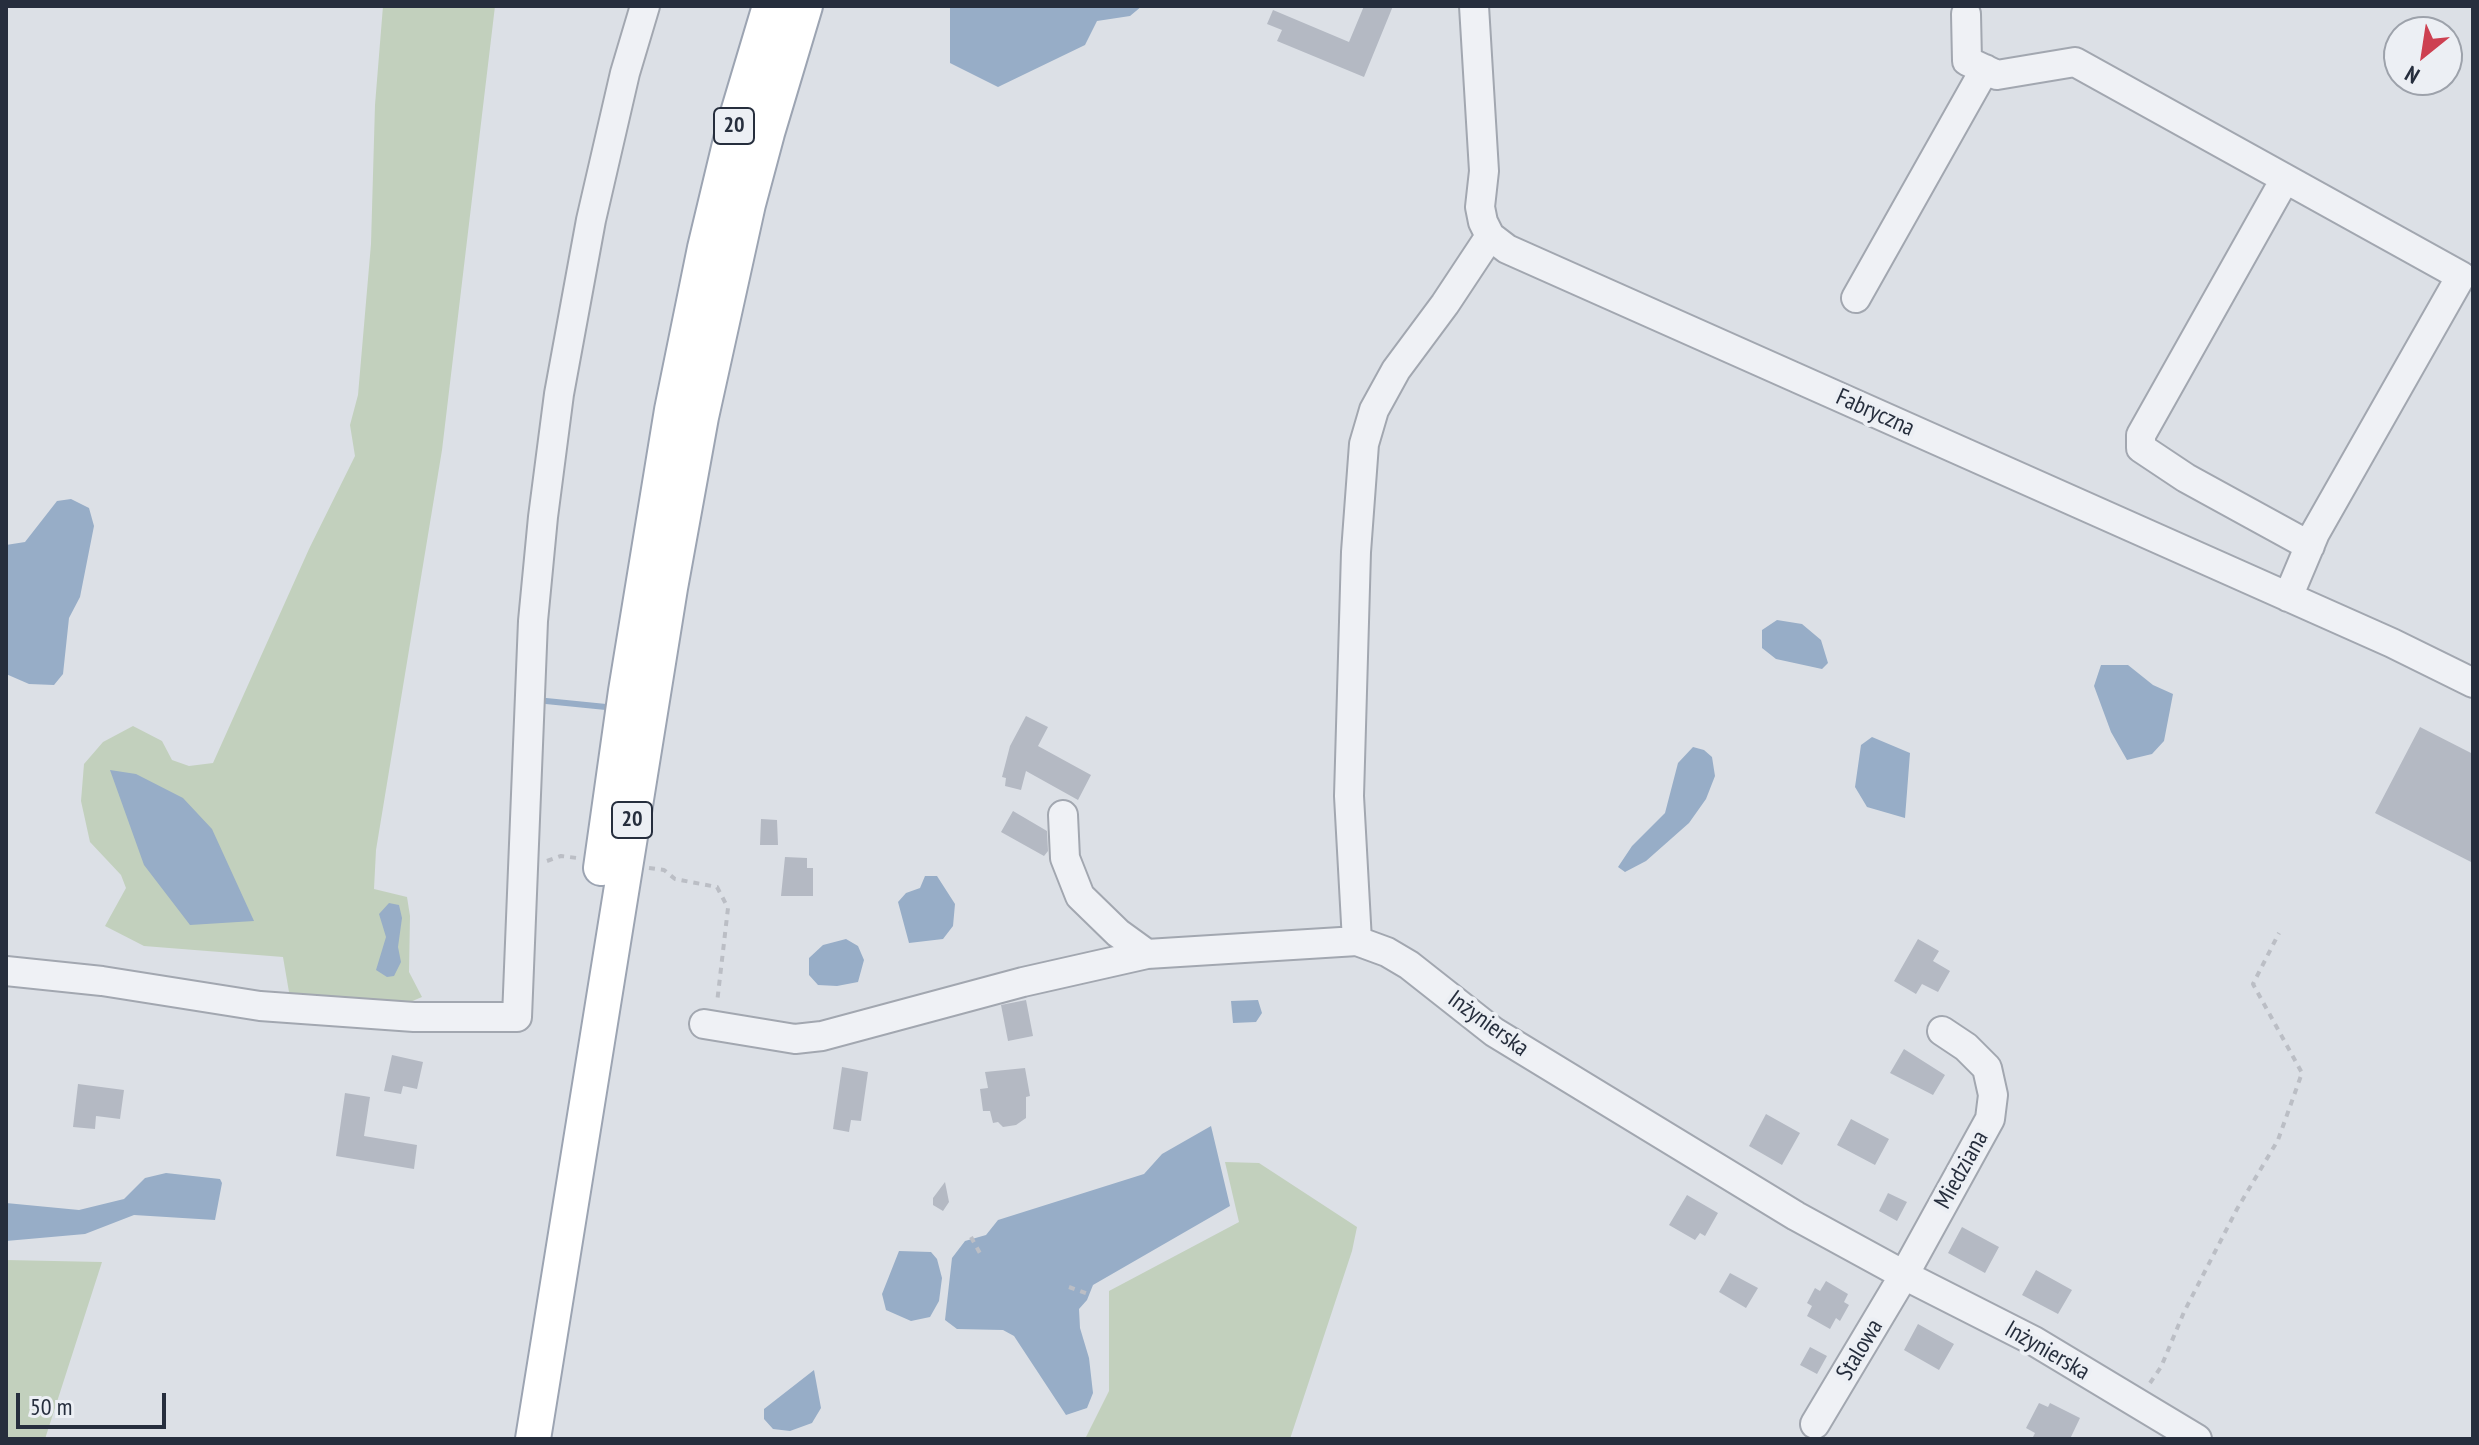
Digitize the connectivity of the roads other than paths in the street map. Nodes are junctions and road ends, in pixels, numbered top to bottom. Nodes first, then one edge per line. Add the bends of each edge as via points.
1 (645, 6) edge
2 (770, 6) edge
3 (805, 6) edge
4 (1474, 6) edge
5 (1966, 14) dead end
6 (1985, 69) junction
7 (2285, 179) junction
8 (1490, 236) junction
9 (1856, 298) dead end
10 (2310, 546) junction
11 (2288, 597) junction
12 (2473, 683) edge
13 (1063, 815) dead end
14 (1357, 941) junction
15 (1147, 954) junction
16 (6, 971) edge
17 (710, 1025) road end
18 (1942, 1031) dead end
19 (1904, 1275) junction
20 (1815, 1424) dead end
21 (513, 1439) edge
22 (533, 1439) edge
23 (2197, 1439) edge

1 - 16 street via 591,220 559,394 533,621 517,1017 414,1017 260,1006
2 - 21 main road, 20 via 711,220 672,410
3 - 22 main road, 20 via 756,176 701,417
4 - 8 street via 1484,171 1480,207
5 - 6 street via 1967,61
6 - 7 street via 1997,75 2075,62
6 - 9 street
7 - 10 street via 2141,435 2141,448
7 - 10 street via 2461,276
8 - 11 street, Fabryczna via 1507,249
8 - 14 street via 1396,370 1374,410 1364,444 1349,796
10 - 11 street
11 - 12 street, Fabryczna
13 - 15 street via 1065,858 1080,896
14 - 15 street, Inżynierska
14 - 19 street, Inżynierska via 1409,965 1530,1055
15 - 17 street, Inżynierska via 822,1036 795,1039
18 - 19 street, Miedziana via 1987,1068 1993,1095 1990,1119
19 - 20 street, Stalowa
19 - 23 street, Inżynierska via 2034,1341

